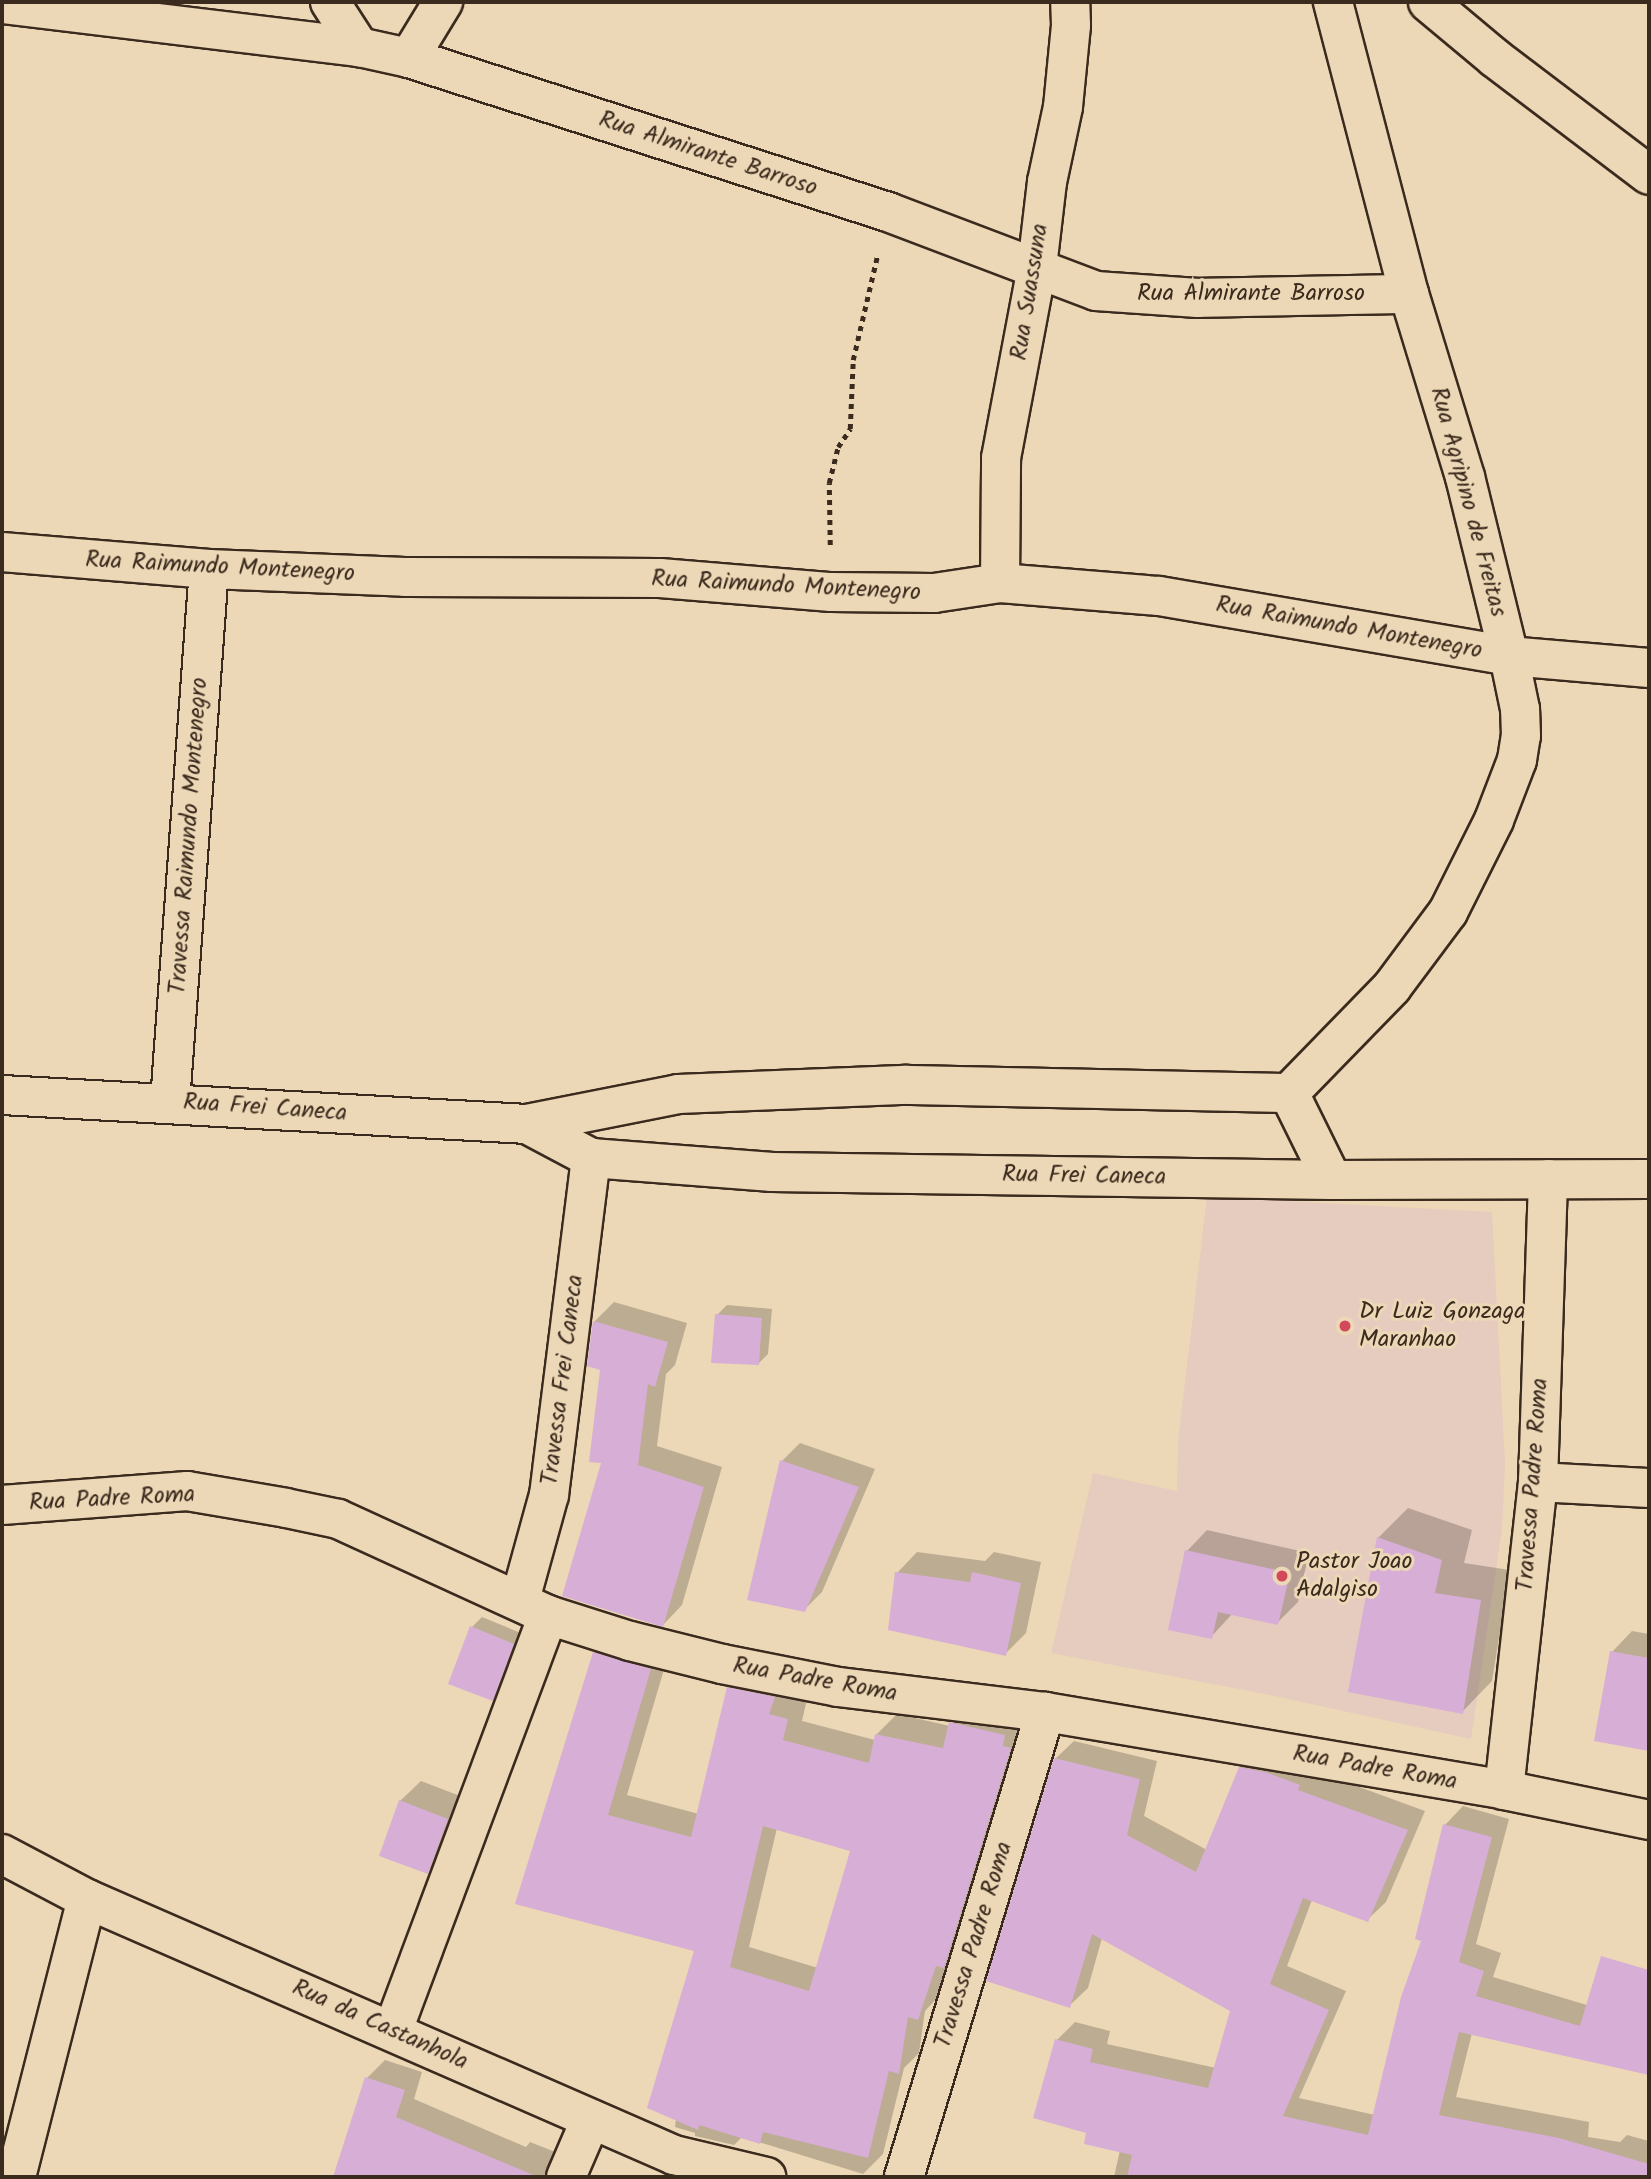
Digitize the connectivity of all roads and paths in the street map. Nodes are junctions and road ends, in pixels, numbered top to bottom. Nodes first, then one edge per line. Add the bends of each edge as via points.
1 (330, 2) edge
2 (443, 2) edge
3 (1070, 2) edge
4 (1333, 2) edge
5 (1428, 2) edge
6 (2, 4) edge
7 (359, 47) junction
8 (409, 58) junction
9 (1649, 175) edge
10 (888, 212) junction
11 (1037, 267) junction
12 (1409, 294) junction
13 (2, 552) edge
14 (209, 569) junction
15 (1000, 583) junction
16 (831, 592) junction
17 (1509, 656) junction
18 (1649, 668) edge
19 (1289, 1093) junction
20 (2, 1095) edge
21 (170, 1102) junction
22 (527, 1124) junction
23 (591, 1158) junction
24 (1548, 1179) junction
25 (1649, 1179) edge
26 (1332, 1180) junction
27 (1538, 1482) junction
28 (1649, 1489) edge
29 (2, 1505) edge
30 (534, 1607) junction
31 (1045, 1713) junction
32 (1504, 1790) junction
33 (1649, 1820) edge
34 (2, 1854) edge
35 (88, 1899) junction
36 (393, 2030) junction
37 (591, 2119) junction
38 (16, 2177) edge
39 (566, 2177) edge
40 (766, 2177) edge
41 (904, 2177) edge

1 - 7 street
2 - 8 street
3 - 11 street, Rua Suassuna via 1063,107 1047,182
4 - 12 street, Rua Agripino de Freitas
5 - 9 street
6 - 7 street, Rua Almirante Barroso
7 - 8 street, Rua Almirante Barroso
8 - 10 street, Rua Almirante Barroso
10 - 11 street, Rua Almirante Barroso
10 - 16 path via 853,360 850,429 838,447 829,483
11 - 12 street, Rua Almirante Barroso via 1096,291 1122,293 1198,298
11 - 15 street, Rua Suassuna via 1001,458
12 - 17 street, Rua Agripino de Freitas via 1465,477
13 - 14 street, Rua Raimundo Montenegro
14 - 16 street, Rua Raimundo Montenegro via 405,577 660,578
14 - 21 street, Travessa Raimundo Montenegro
15 - 16 street, Rua Raimundo Montenegro via 934,593
15 - 17 street, Rua Raimundo Montenegro via 1159,596
17 - 18 street, Rua Raimundo Montenegro
17 - 19 street, Rua Agripino de Freitas via 1520,709 1517,760 1494,820 1448,912 1392,987
19 - 22 street, Rua Frei Caneca via 907,1085 678,1094
19 - 26 street
20 - 21 street, Rua Frei Caneca
21 - 22 street, Rua Frei Caneca
22 - 23 street, Rua Frei Caneca
23 - 26 street, Rua Frei Caneca via 772,1171
23 - 30 street, Travessa Frei Caneca
24 - 25 street, Rua Frei Caneca
24 - 26 street, Rua Frei Caneca
24 - 27 street, Travessa Padre Roma
27 - 28 street
27 - 32 street, Travessa Padre Roma
29 - 30 street, Rua Padre Roma via 187,1491 286,1508 338,1519
30 - 31 street, Rua Padre Roma via 630,1642 722,1664 838,1687
30 - 36 street, Travessa Frei Caneca
31 - 32 street, Rua Padre Roma
31 - 41 street, Travessa Padre Roma
32 - 33 street, Rua Padre Roma
34 - 35 street, Rua da Castanhola
35 - 36 street, Rua da Castanhola
35 - 38 street
36 - 37 street, Rua da Castanhola
37 - 39 street
37 - 40 street, Rua da Castanhola via 674,2155

